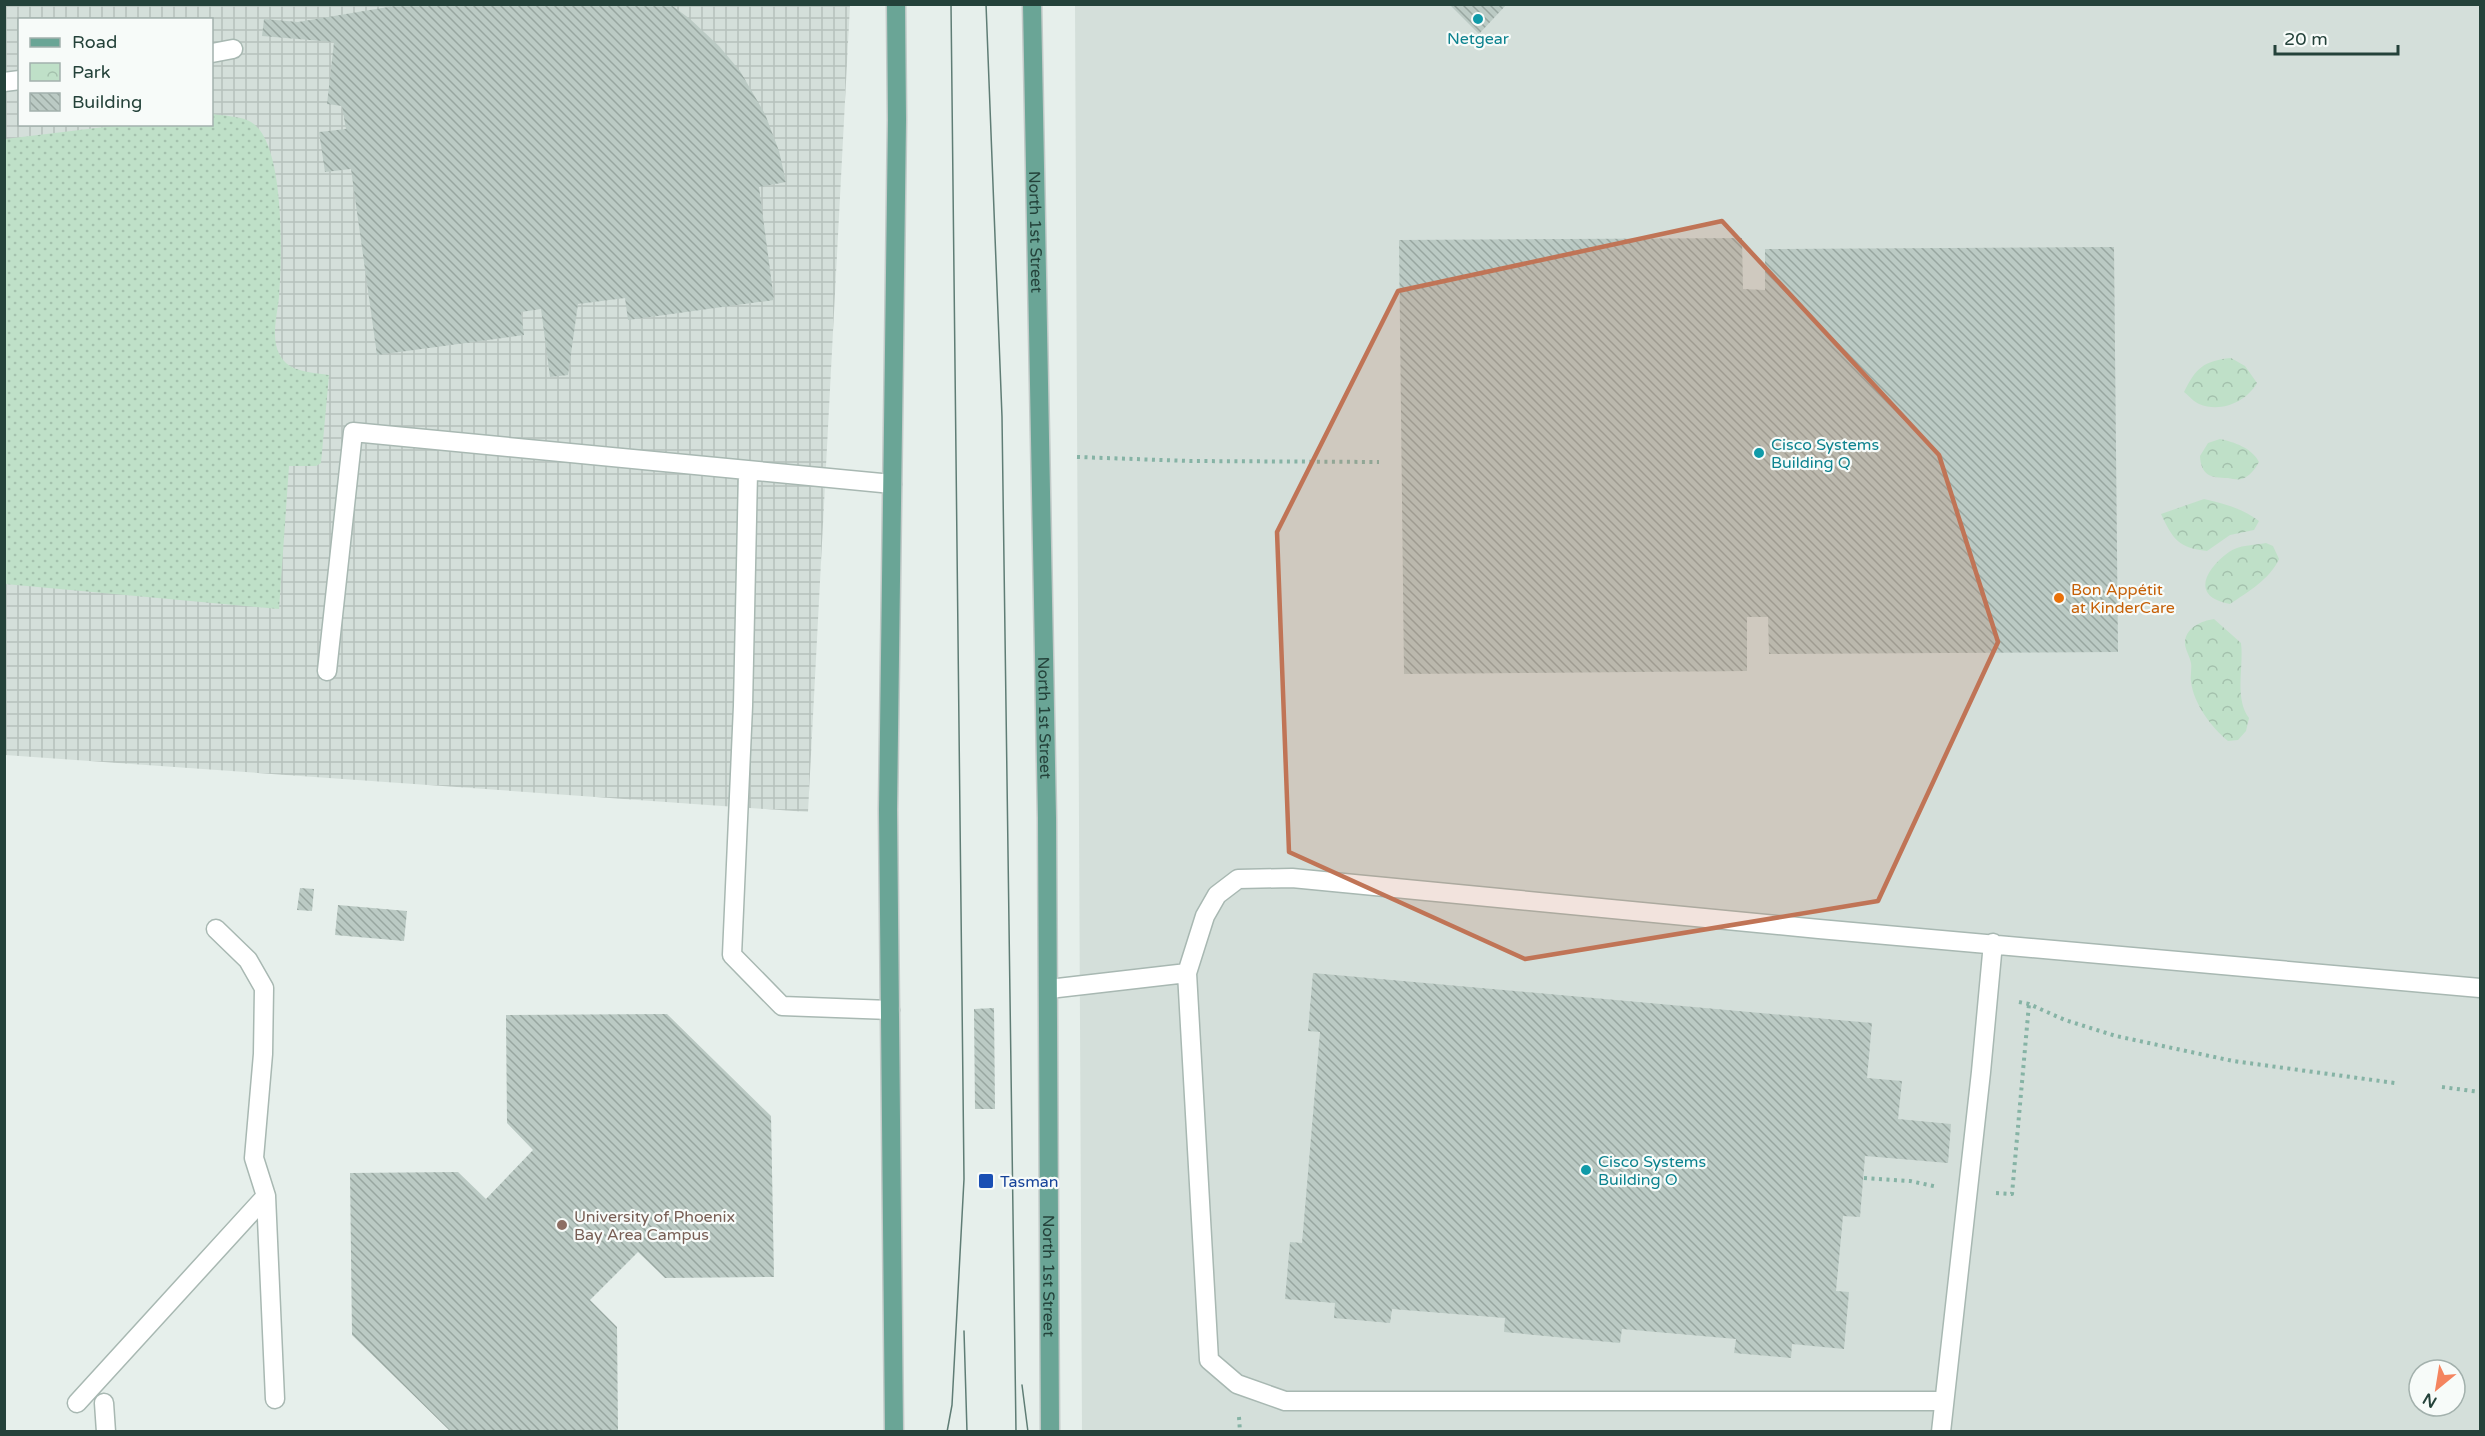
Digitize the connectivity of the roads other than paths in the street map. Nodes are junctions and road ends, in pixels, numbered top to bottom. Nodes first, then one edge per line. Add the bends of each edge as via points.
1 (896, 4) edge
2 (1032, 4) edge
3 (233, 50) dead end
4 (213, 52) edge
5 (748, 472) junction
6 (892, 484) junction
7 (327, 670) dead end
8 (216, 929) dead end
9 (1993, 943) junction
10 (1186, 973) junction
11 (2481, 988) edge
12 (1049, 989) junction
13 (890, 1010) junction
14 (266, 1196) junction
15 (275, 1399) dead end
16 (1944, 1401) junction
17 (104, 1402) dead end
18 (77, 1403) dead end
19 (106, 1431) edge
20 (894, 1431) edge
21 (1050, 1431) edge
22 (1941, 1431) edge

1 - 6 main road
2 - 12 main road, North 1st Street
3 - 4 lane
5 - 6 lane
5 - 7 lane via 353,432
5 - 13 lane via 732,955 782,1006
6 - 13 main road
8 - 14 lane via 248,960 264,988 254,1158
9 - 10 lane via 1292,878 1238,879 1217,895 1204,916
9 - 11 lane
9 - 16 lane
10 - 12 lane
10 - 16 lane via 1209,1360 1237,1384 1285,1401
12 - 21 main road, North 1st Street
13 - 20 main road
14 - 15 lane
14 - 18 lane
16 - 22 lane
17 - 19 lane

